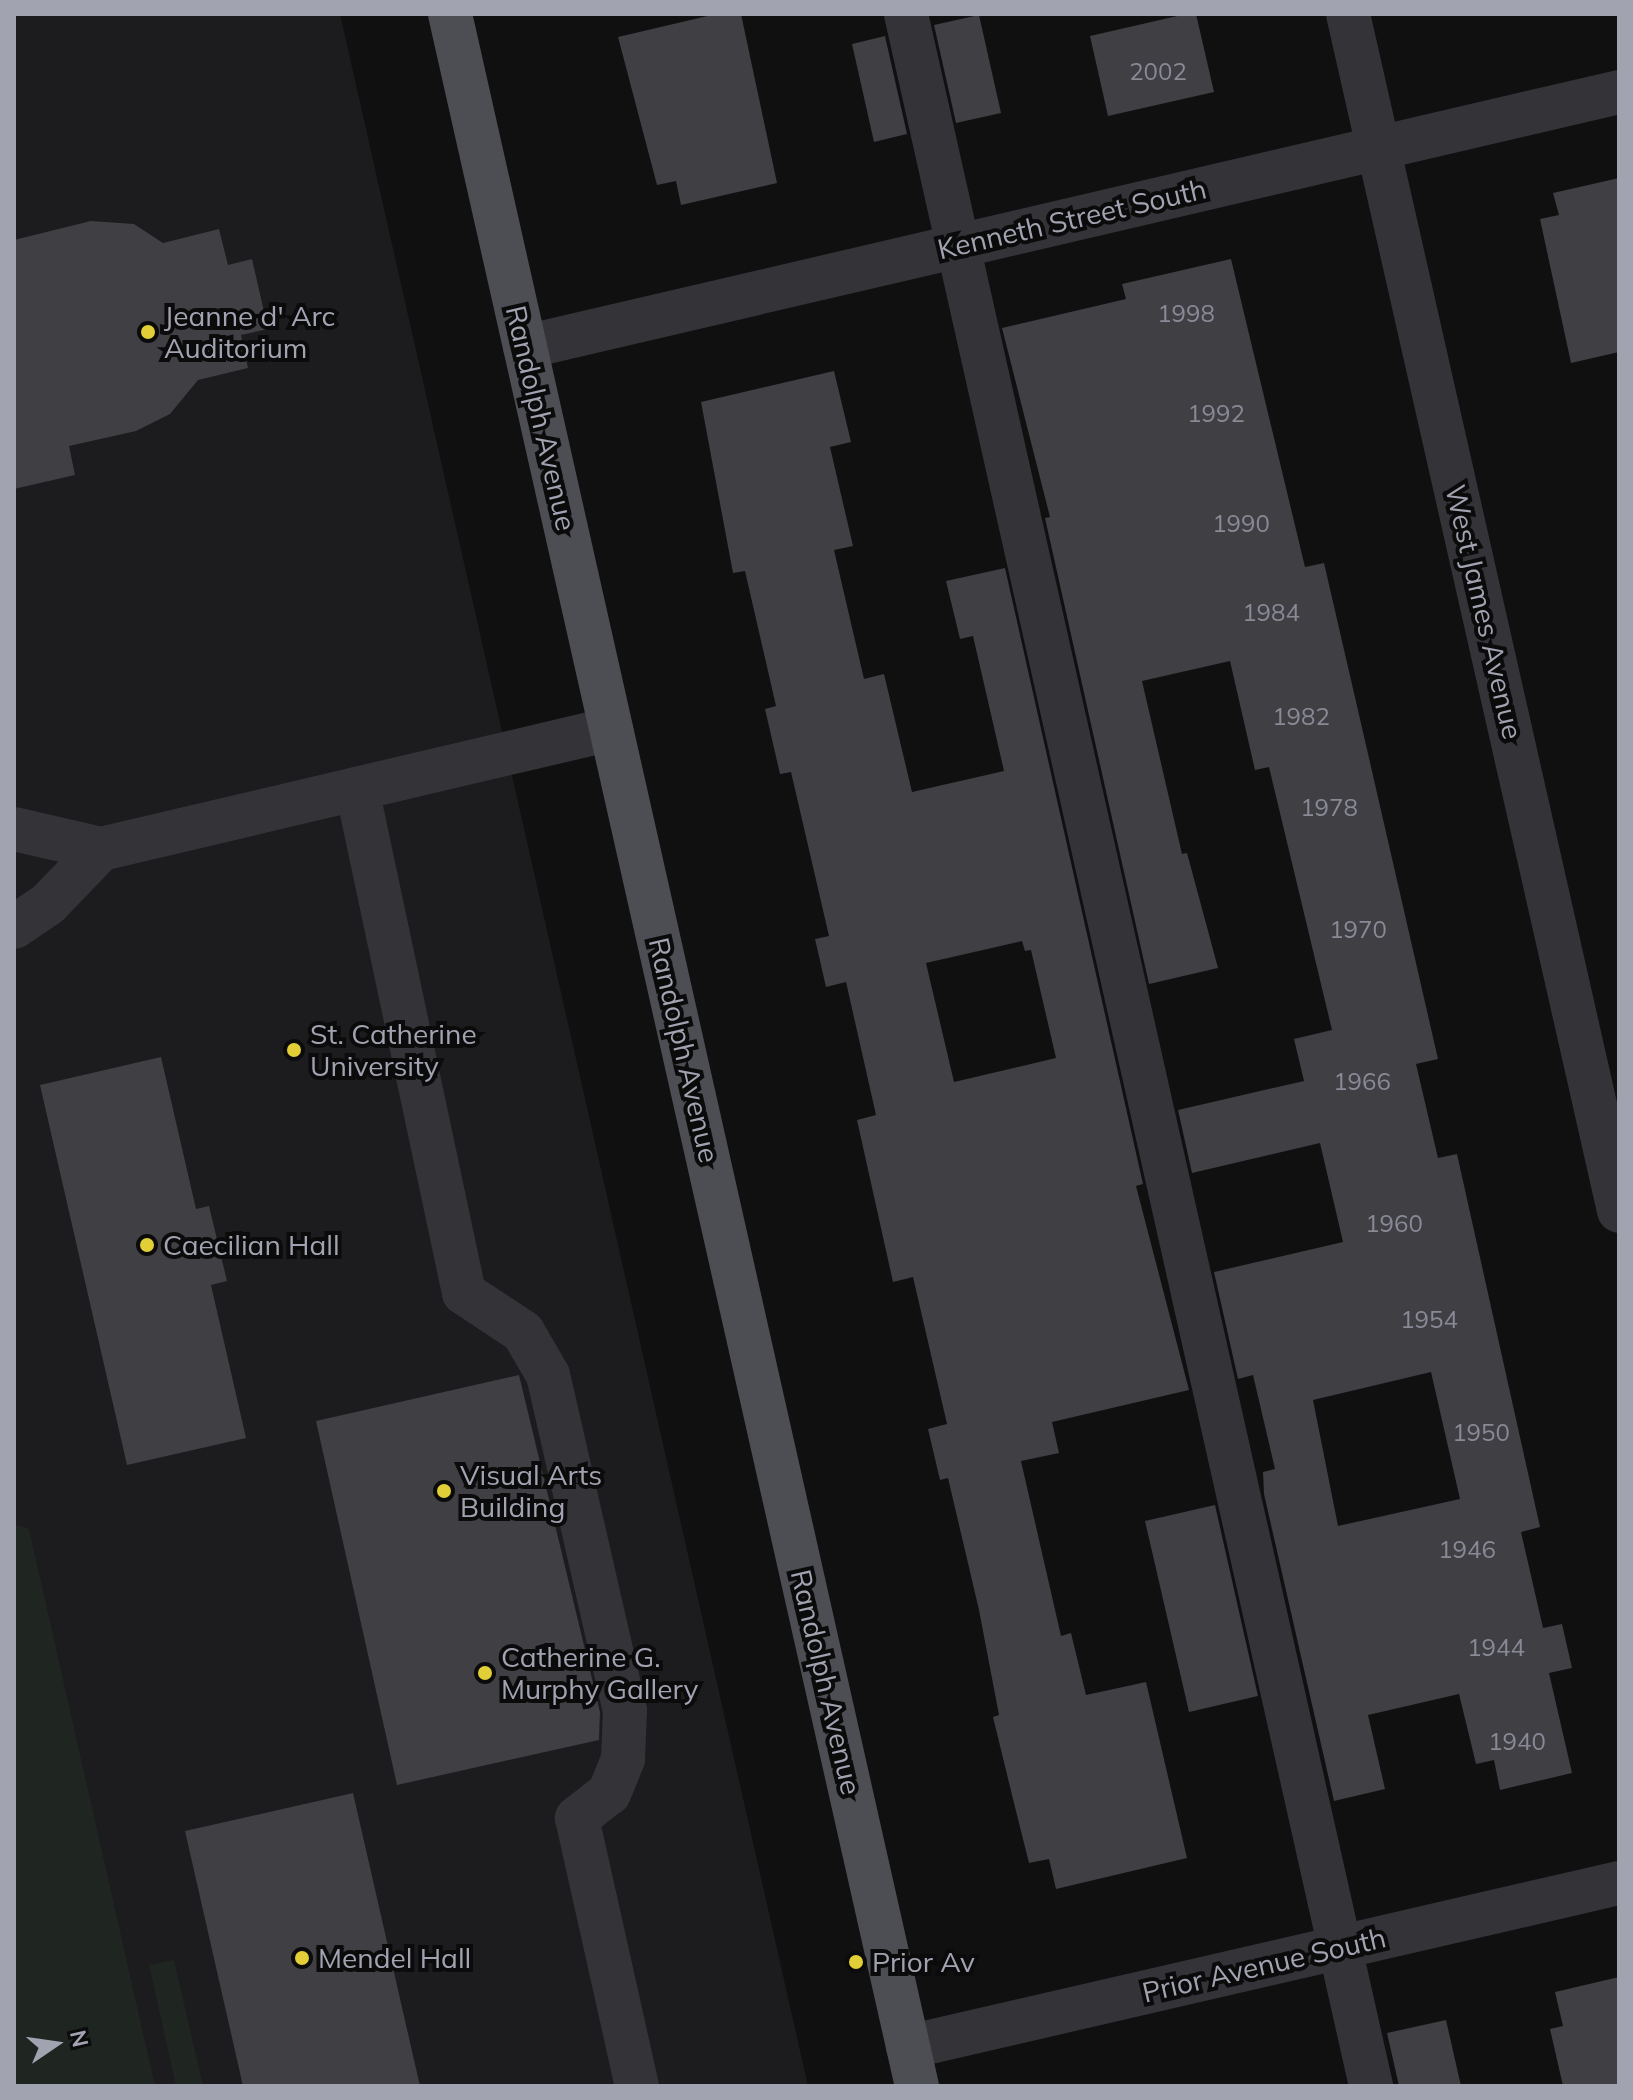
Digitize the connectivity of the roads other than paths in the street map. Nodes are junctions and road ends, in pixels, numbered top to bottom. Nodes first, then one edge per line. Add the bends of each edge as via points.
1 (450, 14) edge
2 (906, 14) edge
3 (1348, 14) edge
4 (1619, 92) edge
5 (1379, 147) junction
6 (959, 246) junction
7 (525, 347) junction
8 (611, 729) junction
9 (357, 789) junction
10 (14, 829) edge
11 (101, 849) junction
12 (14, 927) edge
13 (1619, 1211) edge
14 (1619, 1883) edge
15 (1340, 1948) junction
16 (913, 2067) edge
17 (637, 2086) edge
18 (1371, 2086) edge

1 - 7 main road, Randolph Avenue
2 - 6 street
3 - 5 street, West James Avenue
4 - 5 street, Kenneth Street South
5 - 6 street, Kenneth Street South
5 - 13 street, West James Avenue
6 - 7 street, Kenneth Street South
6 - 15 street
7 - 8 main road, Randolph Avenue
8 - 9 street
8 - 16 main road, Randolph Avenue
9 - 11 street
9 - 17 street via 464,1293 523,1332 548,1375 625,1710 623,1759 609,1793 577,1818
10 - 11 street
11 - 12 street via 48,904
14 - 15 street, Prior Avenue South
15 - 16 street, Prior Avenue South
15 - 18 street

